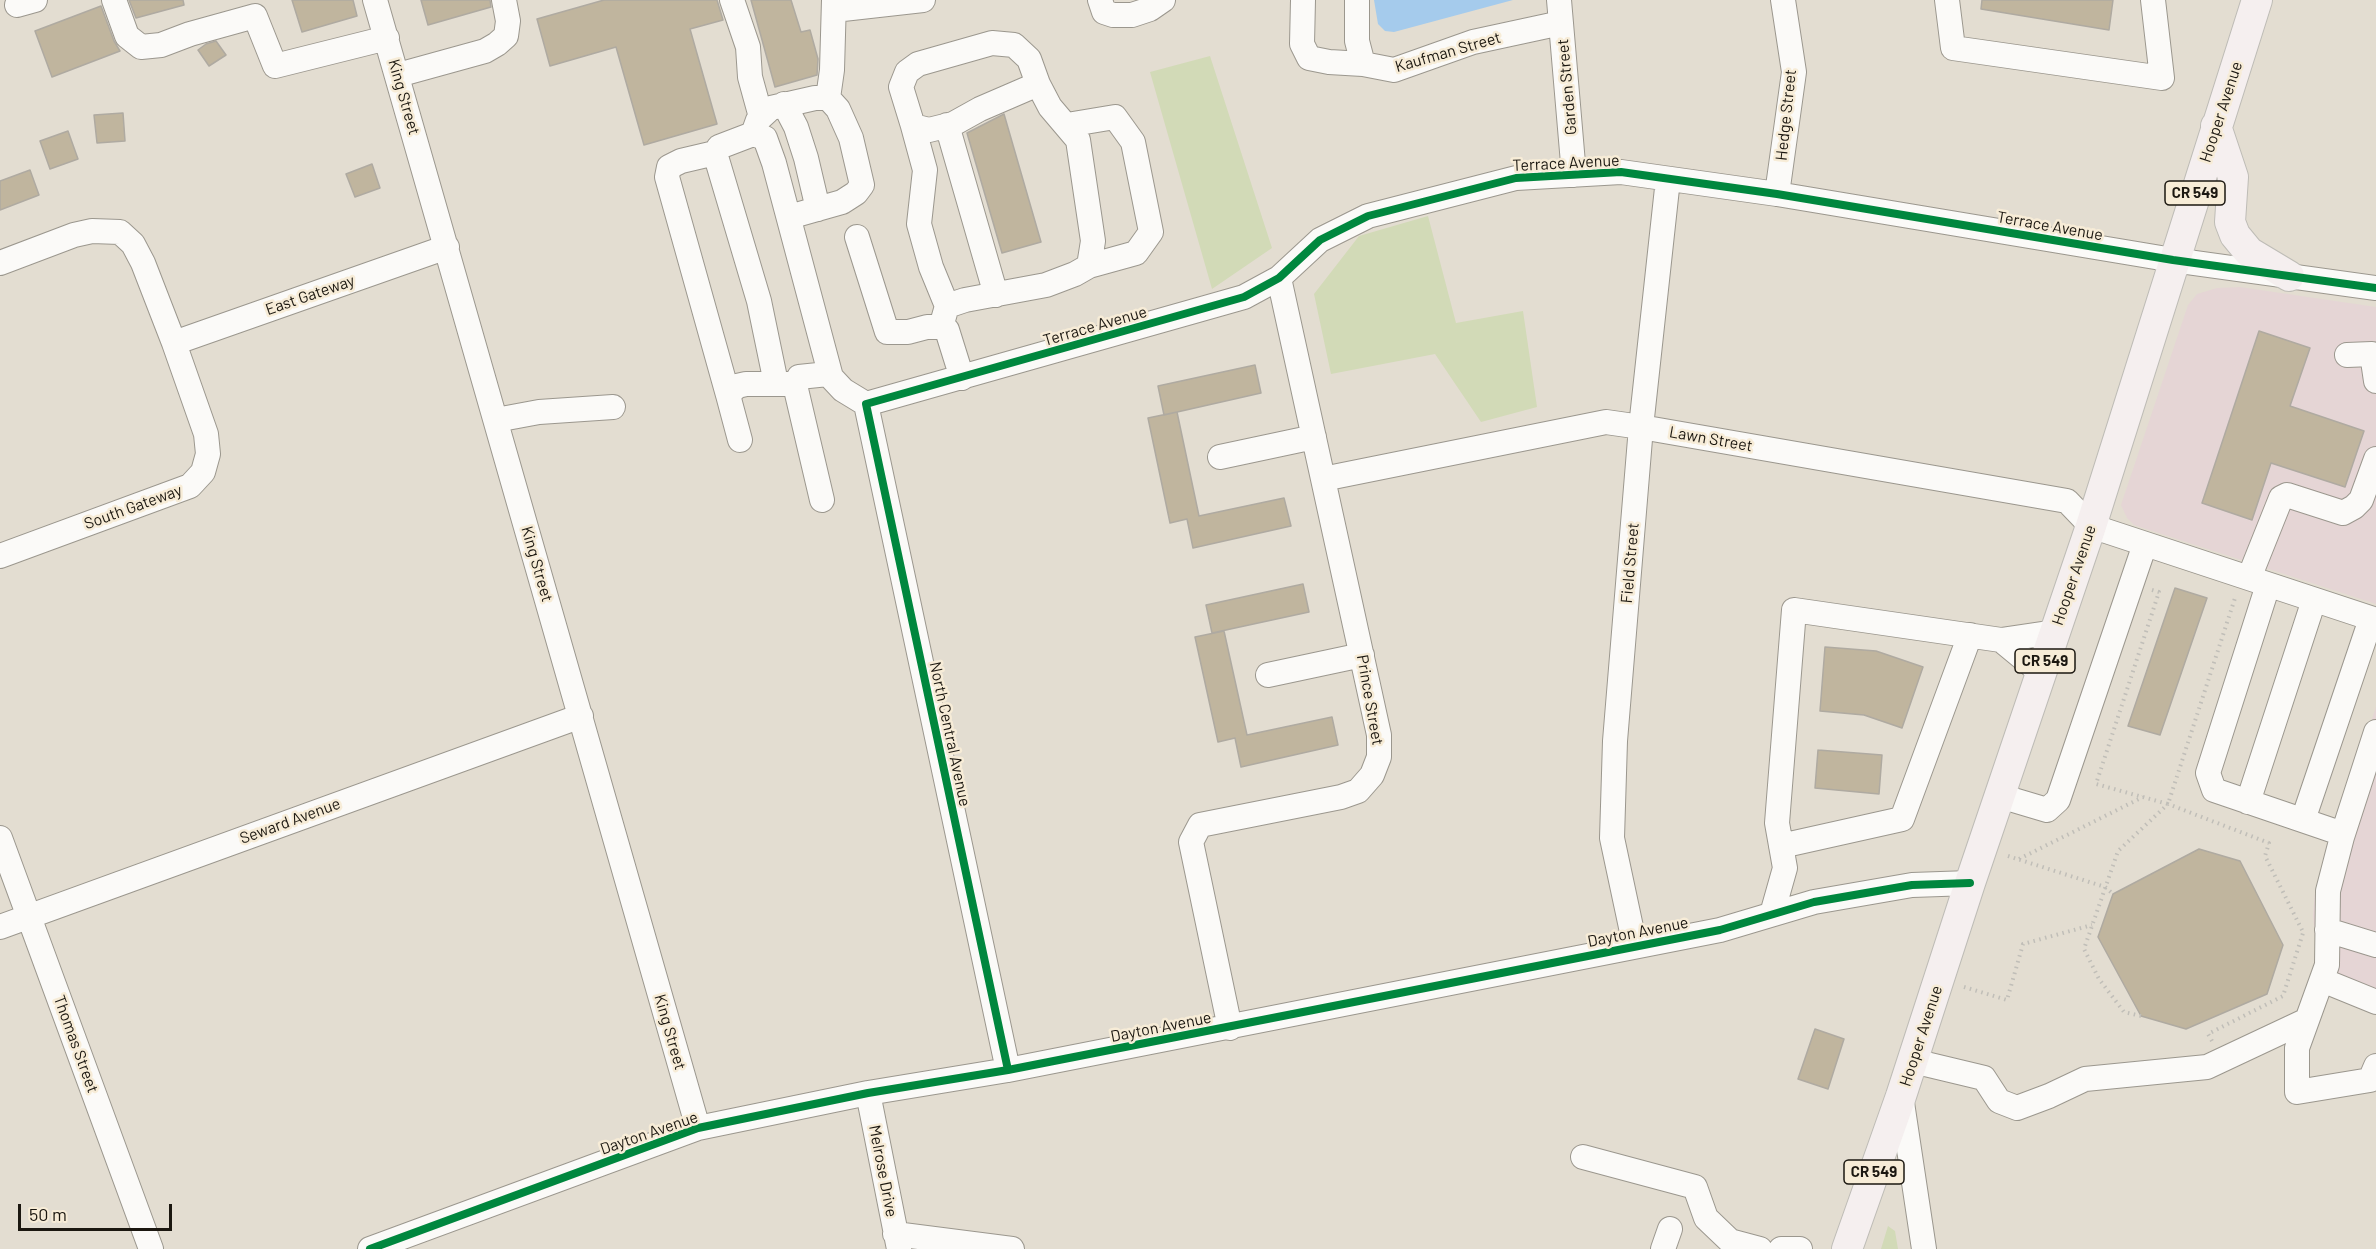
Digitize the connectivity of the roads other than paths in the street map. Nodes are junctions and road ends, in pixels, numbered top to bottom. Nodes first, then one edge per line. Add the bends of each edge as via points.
1 (114, 0) edge
2 (375, 0) edge
3 (504, 0) edge
4 (732, 0) edge
5 (923, 0) edge
6 (1100, 0) edge
7 (1163, 0) edge
8 (1303, 0) edge
9 (1357, 0) edge
10 (1783, 0) edge
11 (1947, 0) edge
12 (2153, 0) edge
13 (885, 2) edge
14 (834, 5) edge
15 (2249, 5) edge
16 (253, 8) edge
17 (1560, 11) edge
18 (387, 38) junction
19 (1363, 64) junction
20 (398, 75) junction
21 (1038, 84) junction
22 (828, 98) junction
23 (784, 104) junction
24 (947, 125) junction
25 (1067, 125) junction
26 (757, 126) junction
27 (913, 126) junction
28 (2216, 126) junction
29 (715, 153) junction
30 (1574, 175) junction
31 (1668, 179) junction
32 (1777, 194) junction
33 (818, 209) junction
34 (789, 217) junction
35 (857, 237) dead end
36 (447, 247) junction
37 (2173, 260) junction
38 (0, 263) edge
39 (1089, 266) junction
40 (2289, 276) junction
41 (1278, 278) junction
42 (2376, 288) edge
43 (996, 295) junction
44 (944, 316) junction
45 (174, 343) junction
46 (2374, 354) edge
47 (2347, 355) dead end
48 (831, 377) junction
49 (962, 378) junction
50 (2376, 381) edge
51 (786, 384) junction
52 (728, 395) junction
53 (866, 404) junction
54 (613, 407) dead end
55 (496, 420) junction
56 (1641, 427) junction
57 (1314, 437) junction
58 (740, 440) dead end
59 (1220, 458) dead end
60 (2376, 459) edge
61 (1323, 479) junction
62 (822, 500) dead end
63 (2369, 503) edge
64 (2091, 526) junction
65 (2145, 544) junction
66 (0, 556) edge
67 (2251, 585) junction
68 (2314, 600) junction
69 (2374, 620) edge
70 (2055, 632) junction
71 (1970, 636) junction
72 (2001, 640) junction
73 (1362, 655) junction
74 (2041, 673) junction
75 (1268, 675) dead end
76 (581, 716) junction
77 (2376, 732) edge
78 (2000, 796) junction
79 (2248, 802) junction
80 (2303, 820) junction
81 (2343, 834) junction
82 (0, 838) edge
83 (1783, 857) junction
84 (1970, 883) junction
85 (1814, 902) junction
86 (1772, 914) junction
87 (29, 916) junction
88 (0, 927) edge
89 (2317, 935) junction
90 (2376, 945) edge
91 (1635, 946) junction
92 (2322, 980) junction
93 (2376, 1002) edge
94 (2307, 1020) junction
95 (1230, 1028) junction
96 (1913, 1061) junction
97 (2376, 1066) edge
98 (1008, 1070) junction
99 (868, 1093) junction
100 (1901, 1096) junction
101 (698, 1128) junction
102 (1583, 1157) dead end
103 (897, 1242) edge
104 (151, 1249) edge
105 (370, 1249) edge
106 (1012, 1249) edge
107 (1760, 1249) edge
108 (1781, 1249) edge
109 (1800, 1249) edge
110 (1847, 1249) edge
111 (1924, 1249) edge

1 - 16 street via 127,36 141,46 161,45
2 - 18 street, King Street
3 - 20 street via 506,36 497,44 485,51
4 - 26 street via 748,46
5 - 13 street
6 - 7 street via 1104,12 1113,15 1132,15
8 - 19 street, Kaufman Street via 1302,45 1309,58
9 - 19 street via 1357,41
10 - 32 street, Hedge Street via 1794,72
11 - 12 street via 1953,48 2162,78
13 - 14 street
14 - 22 street
15 - 28 main road, Hooper Avenue / CR 549
16 - 18 street via 275,66
17 - 19 street, Kaufman Street via 1394,70
17 - 30 street, Garden Street
18 - 20 street, King Street
20 - 36 street, King Street
21 - 24 street
21 - 25 street via 1050,107
21 - 27 street via 1029,59 1014,45 992,43 918,64 907,72 901,87
22 - 23 street
22 - 33 street via 851,138 862,185 842,202
23 - 26 street via 771,108
23 - 33 street via 799,138
24 - 27 street via 928,130
24 - 43 street
25 - 39 street via 1078,140 1094,241
25 - 39 street via 1114,117 1133,142 1151,232 1136,253
26 - 29 street
26 - 34 street via 774,163
27 - 44 street via 925,170 919,224
28 - 37 main road, Hooper Avenue / CR 549
28 - 40 main road via 2233,177 2230,222 2235,235 2249,252
29 - 51 street
29 - 52 street via 681,161 669,167 666,177
30 - 31 street, Terrace Avenue via 1621,172
30 - 41 street, Terrace Avenue via 1516,178 1368,216 1320,240
31 - 32 street, Terrace Avenue
31 - 56 street, Field Street
32 - 37 street, Terrace Avenue
33 - 34 street
34 - 48 street
35 - 44 street via 886,332
36 - 45 street, East Gateway
36 - 55 street, King Street
37 - 40 street, Terrace Avenue
37 - 64 main road, Hooper Avenue / CR 549
38 - 45 street, South Gateway via 74,235 120,232 133,244 143,263
39 - 43 street via 1046,285
40 - 42 street, Terrace Avenue
41 - 49 street, Terrace Avenue via 1244,297
41 - 57 street, Prince Street
43 - 44 street
44 - 49 street
45 - 66 street, South Gateway via 206,434 208,454 203,472 190,486
46 - 47 street
46 - 50 street
48 - 51 street via 799,377
48 - 53 street
49 - 53 street, Terrace Avenue
51 - 52 street via 737,386
51 - 62 street
52 - 58 street
53 - 98 street, North Central Avenue
54 - 55 street via 539,412
55 - 76 street, King Street
56 - 61 street, Lawn Street via 1606,422
56 - 64 street, Lawn Street via 2067,501
56 - 91 street, Field Street via 1615,741 1612,838
57 - 59 street
57 - 61 street, Prince Street
60 - 63 street
61 - 73 street, Prince Street
63 - 67 street via 2343,513 2287,495 2281,498
64 - 65 street
64 - 70 main road, Hooper Avenue / CR 549
65 - 67 street
65 - 78 street via 2058,800 2047,810
67 - 68 street
67 - 79 street via 2208,773 2214,790
68 - 69 street
68 - 79 street
69 - 80 street
70 - 72 street
70 - 74 main road, Hooper Avenue / CR 549
71 - 72 street
71 - 83 street via 1902,819
71 - 83 street via 1794,609 1777,822
72 - 74 street
73 - 75 street
73 - 95 street, Prince Street via 1379,735 1379,757 1372,775 1358,791 1200,825 1191,842
74 - 78 main road, Hooper Avenue / CR 549
76 - 87 street, Seward Avenue
76 - 101 street, King Street
77 - 81 street
78 - 84 main road, Hooper Avenue / CR 549
79 - 80 street
80 - 81 street
81 - 89 street
82 - 87 street, Thomas Street
83 - 85 street
83 - 86 street
84 - 85 street, Dayton Avenue via 1912,885
84 - 96 main road, Hooper Avenue / CR 549
85 - 86 street, Dayton Avenue
86 - 91 street, Dayton Avenue via 1720,930
87 - 88 street, Seward Avenue
87 - 104 street, Thomas Street
89 - 90 street
89 - 92 street via 2327,964
91 - 95 street, Dayton Avenue
92 - 93 street
92 - 94 street
94 - 96 street via 2207,1067 2085,1079 2017,1108 1999,1101 1984,1078
94 - 97 street via 2297,1048 2297,1092 2370,1080
95 - 98 street, Dayton Avenue
96 - 100 main road, Hooper Avenue / CR 549
98 - 99 street, Dayton Avenue
99 - 101 street, Dayton Avenue
99 - 103 street, Melrose Drive
100 - 110 main road, Hooper Avenue / CR 549
100 - 111 street
101 - 105 street, Dayton Avenue
102 - 107 street via 1695,1187 1706,1218 1714,1226 1730,1241
103 - 106 street
108 - 109 street

